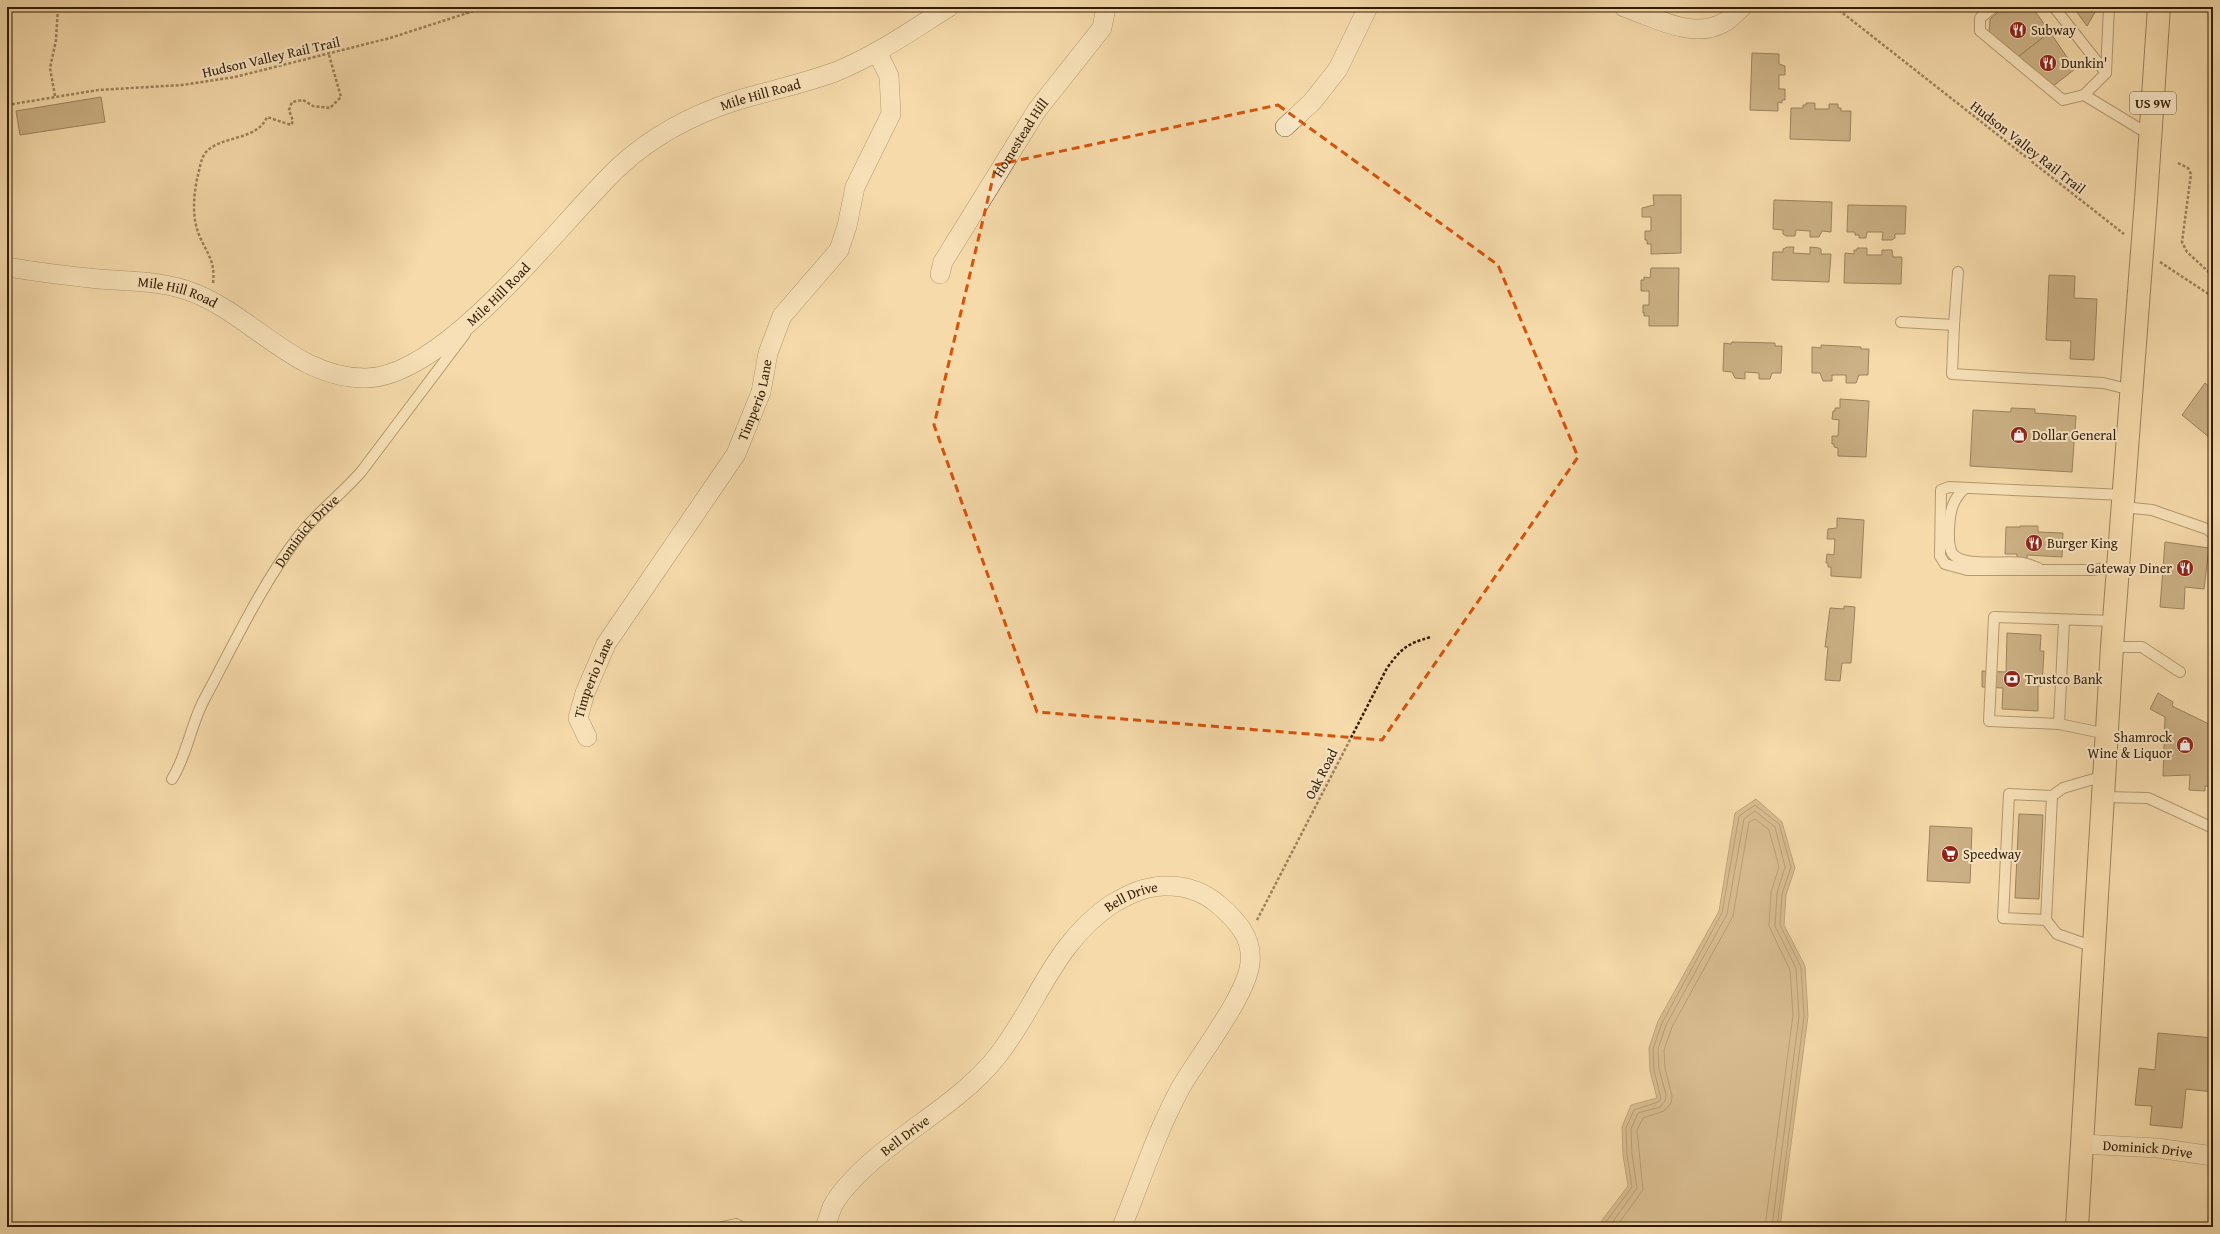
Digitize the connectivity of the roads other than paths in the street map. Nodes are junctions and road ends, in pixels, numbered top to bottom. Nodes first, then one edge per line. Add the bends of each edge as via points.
1 (949, 7) edge
2 (1106, 7) edge
3 (1368, 7) edge
4 (1624, 7) edge
5 (1742, 7) edge
6 (1994, 7) edge
7 (2054, 7) edge
8 (2109, 7) edge
9 (2159, 7) edge
10 (877, 52) junction
11 (2106, 73) junction
12 (2084, 95) junction
13 (1285, 126) dead end
14 (2150, 135) junction
15 (7, 266) edge
16 (1958, 272) dead end
17 (940, 274) dead end
18 (484, 308) junction
19 (1901, 322) dead end
20 (1954, 325) junction
21 (2132, 390) junction
22 (1965, 488) junction
23 (2123, 501) junction
24 (2210, 531) edge
25 (2118, 567) junction
26 (2043, 570) junction
27 (2064, 621) junction
28 (2114, 621) junction
29 (2112, 647) junction
30 (2180, 672) dead end
31 (2059, 724) junction
32 (2107, 734) junction
33 (587, 737) dead end
34 (172, 779) dead end
35 (2103, 787) junction
36 (2052, 796) junction
37 (2213, 828) edge
38 (2046, 920) junction
39 (2094, 947) junction
40 (2082, 1144) junction
41 (2213, 1156) edge
42 (722, 1227) edge
43 (742, 1227) edge
44 (825, 1227) edge
45 (1122, 1227) edge
46 (2077, 1227) edge

1 - 10 street, Mile Hill Road
2 - 17 street, Homestead Hill via 1102,28 1037,110 943,262
3 - 13 street via 1338,69 1312,102
4 - 5 street via 1698,30 1723,23
6 - 12 lane via 1980,18 1980,32 2063,100
7 - 11 lane
8 - 11 lane
9 - 14 highway, US 9W
10 - 18 street, Mile Hill Road via 836,72 713,109 677,125 653,140 604,181
10 - 33 street, Timperio Lane via 889,76 891,114 855,187 848,226 839,250 782,316 768,353 761,392 736,454 606,644 585,693 578,718
11 - 12 lane
12 - 14 lane
14 - 21 highway, US 9W, bridge
15 - 18 street, Mile Hill Road via 74,276 148,281 184,289 208,299 277,346 313,366 340,376 368,378 394,373 421,359
16 - 20 lane
18 - 34 lane, Dominick Drive via 361,472 347,489 309,523 287,552 247,619 199,709
19 - 20 lane
20 - 21 lane via 1952,374 2103,383
21 - 23 highway, US 9W
22 - 23 lane
22 - 26 lane via 1955,497 1951,510 1949,542 1952,553 1969,561 2024,563
22 - 26 lane via 1949,487 1942,490 1940,556 1945,564 1967,570
23 - 24 lane
23 - 25 highway, US 9W
25 - 26 lane
25 - 28 highway, US 9W
27 - 28 lane
27 - 31 lane
27 - 31 lane via 1994,617 1989,721
28 - 29 highway, US 9W
29 - 30 lane via 2142,647
29 - 32 highway, US 9W
31 - 32 lane
32 - 35 highway, US 9W
35 - 36 lane via 2063,788
35 - 37 lane via 2148,798
35 - 39 highway, US 9W
36 - 38 lane
36 - 38 lane via 2009,794 2008,809 2003,918
38 - 39 lane via 2057,934
39 - 40 highway, US 9W
40 - 41 street, Dominick Drive via 2157,1148
40 - 46 highway, US 9W
42 - 43 lane via 736,1224
44 - 45 street, Bell Drive via 833,1206 849,1184 899,1139 978,1078 1000,1053 1072,940 1100,912 1128,894 1152,886 1179,886 1213,900 1236,920 1247,938 1250,962 1242,988 1165,1120

